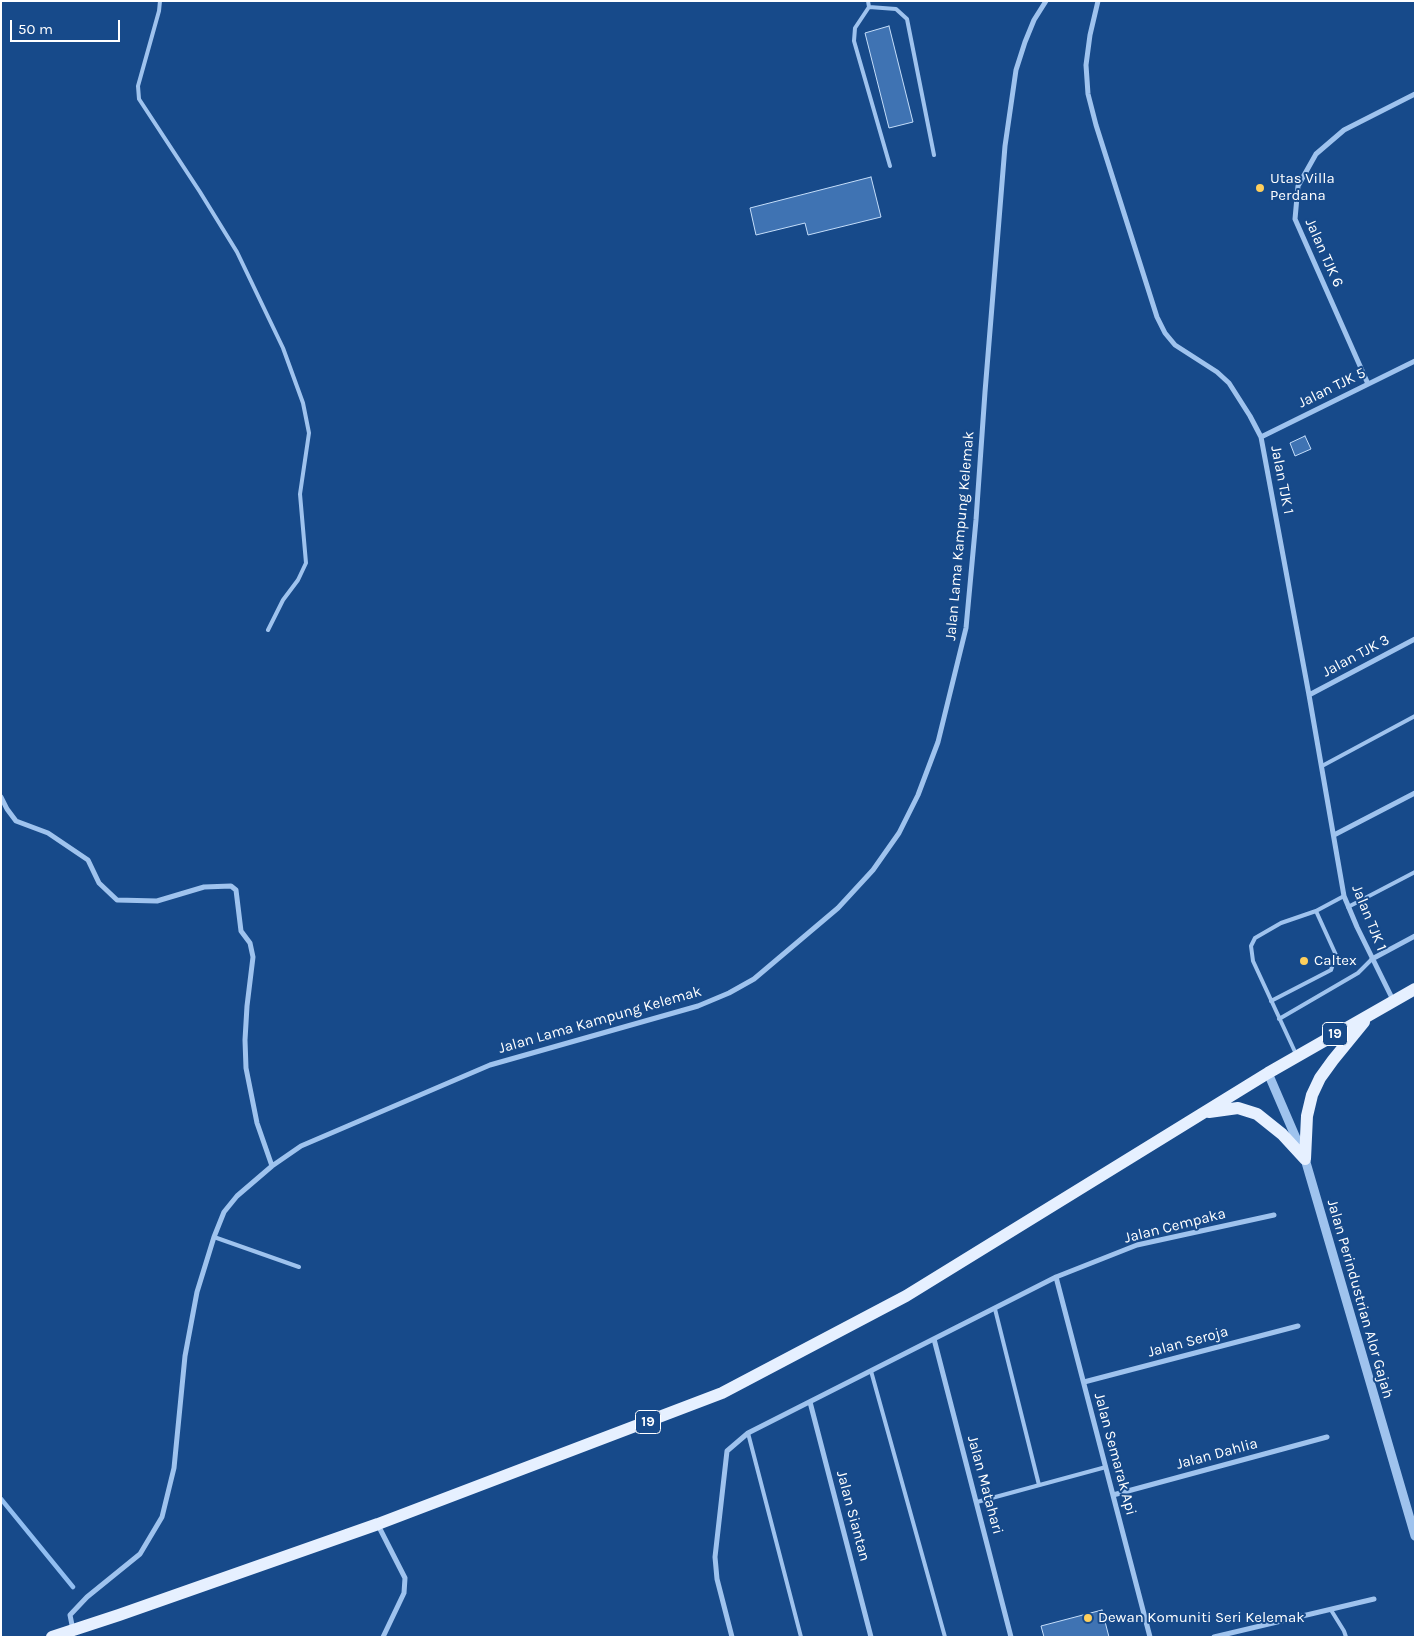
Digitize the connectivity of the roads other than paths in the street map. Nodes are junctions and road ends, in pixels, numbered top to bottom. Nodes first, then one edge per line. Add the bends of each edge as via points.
1 (160, 1) edge
2 (868, 1) edge
3 (1046, 1) edge
4 (1098, 1) edge
5 (869, 7) junction
6 (1415, 94) edge
7 (934, 155) dead end
8 (890, 166) dead end
9 (1415, 361) edge
10 (1368, 384) junction
11 (1261, 436) junction
12 (268, 630) dead end
13 (1415, 639) edge
14 (1309, 695) junction
15 (1415, 716) edge
16 (1322, 766) junction
17 (1415, 793) edge
18 (1, 797) edge
19 (1334, 835) junction
20 (1415, 872) edge
21 (1344, 896) junction
22 (1348, 907) junction
23 (1316, 911) junction
24 (1415, 936) edge
25 (1372, 958) junction
26 (1415, 989) edge
27 (1271, 1001) junction
28 (1393, 1001) junction
29 (1374, 1012) junction
30 (1279, 1019) junction
31 (1297, 1056) junction
32 (1268, 1073) junction
33 (1201, 1114) junction
34 (1305, 1159) junction
35 (272, 1166) junction
36 (1274, 1215) dead end
37 (214, 1237) junction
38 (299, 1267) dead end
39 (1056, 1277) junction
40 (995, 1308) junction
41 (1298, 1326) dead end
42 (934, 1339) junction
43 (871, 1371) junction
44 (1084, 1382) junction
45 (810, 1402) junction
46 (748, 1433) junction
47 (1327, 1437) dead end
48 (1106, 1467) junction
49 (1039, 1485) junction
50 (1113, 1495) junction
51 (976, 1502) junction
52 (1412, 1515) edge
53 (378, 1524) junction
54 (1415, 1536) edge
55 (1374, 1599) dead end
56 (1331, 1610) junction
57 (73, 1630) junction
58 (52, 1637) edge
59 (383, 1637) edge
60 (732, 1637) edge
61 (801, 1637) edge
62 (872, 1637) edge
63 (945, 1637) edge
64 (1012, 1637) edge
65 (1150, 1637) edge
66 (1214, 1637) edge
67 (1346, 1637) edge

1 - 12 lane via 138,86 139,99 237,252 283,348 303,403 309,433 300,494 306,563
2 - 5 lane
3 - 35 street, Jalan Lama Kampung Kelemak via 1024,42 1016,70 1005,146 966,628 938,742 899,833 873,870 838,908 754,979 698,1006 490,1065 302,1146
4 - 11 street, Jalan TJK 1 via 1086,65 1088,94 1157,317 1176,345 1229,383
5 - 7 lane via 896,9 907,19
5 - 8 lane via 855,28 854,41
6 - 10 street, Jalan TJK 6 via 1344,130 1316,154 1298,186 1295,219
9 - 10 street, Jalan TJK 5
10 - 11 street, Jalan TJK 5
11 - 14 street, Jalan TJK 1
13 - 14 street, Jalan TJK 3
14 - 16 street, Jalan TJK 1
15 - 16 lane
16 - 19 street, Jalan TJK 1
17 - 19 street
18 - 35 street via 16,821 48,833 88,860 99,883 117,900 157,901 204,887 231,886 236,890 241,931 250,943 253,957 247,1006 246,1068 257,1123
19 - 21 street, Jalan TJK 1
20 - 22 lane
21 - 22 street, Jalan TJK 1
21 - 23 lane
22 - 25 street, Jalan TJK 1
23 - 27 lane via 1336,955 1331,970
23 - 27 lane via 1280,923 1255,938 1251,946 1253,961
24 - 25 street
25 - 28 street, Jalan TJK 1
25 - 30 lane via 1358,973
26 - 28 main road, 19
27 - 30 lane
28 - 29 main road, 19
29 - 31 main road, 19
29 - 34 main road via 1320,1078 1312,1095 1307,1116
30 - 31 lane
31 - 32 main road, 19
32 - 33 main road, 19
32 - 34 street, Jalan Perindustrian Alor Gajah
33 - 34 main road via 1238,1108 1257,1114 1282,1134
33 - 53 main road, 19 via 906,1296 722,1393
34 - 52 street, Jalan Perindustrian Alor Gajah
35 - 37 street, Jalan Lama Kampung Kelemak via 237,1196 224,1212
36 - 39 street, Jalan Cempaka via 1138,1245
37 - 38 lane
37 - 57 street, Jalan Lama Kampung Kelemak via 197,1292 185,1356 174,1468 162,1517 140,1554 70,1614
39 - 40 street, Jalan Cempaka
39 - 44 street, Jalan Semarak Api
40 - 42 street, Jalan Cempaka
40 - 49 lane
41 - 44 street, Jalan Seroja
42 - 43 street, Jalan Cempaka
42 - 51 street, Jalan Matahari
43 - 45 street, Jalan Cempaka
43 - 63 lane
44 - 48 street, Jalan Semarak Api
45 - 46 street, Jalan Cempaka
45 - 62 street, Jalan Siantan
46 - 60 street, Jalan Cempaka via 728,1451 715,1557 717,1580
46 - 61 lane
47 - 50 street, Jalan Dahlia
48 - 49 lane
48 - 50 street, Jalan Semarak Api
49 - 51 lane
50 - 65 street, Jalan Semarak Api
51 - 64 street, Jalan Matahari
52 - 54 street, Jalan Perindustrian Alor Gajah
53 - 57 main road, 19
53 - 59 street via 405,1578 404,1593
55 - 56 street
56 - 66 street
56 - 67 lane
57 - 58 main road, 19

